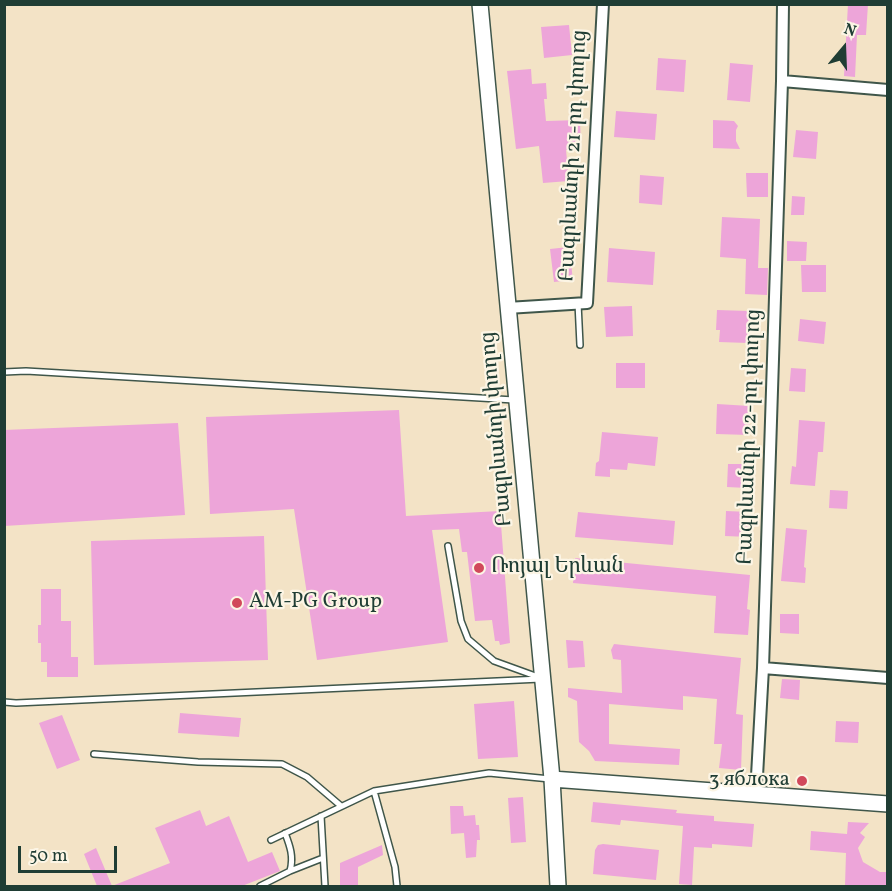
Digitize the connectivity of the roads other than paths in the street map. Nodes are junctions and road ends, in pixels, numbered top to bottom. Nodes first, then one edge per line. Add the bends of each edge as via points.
1 (480, 4) edge
2 (603, 4) edge
3 (783, 4) edge
4 (782, 81) junction
5 (888, 90) edge
6 (578, 303) junction
7 (507, 308) junction
8 (580, 345) dead end
9 (4, 372) edge
10 (516, 400) junction
11 (448, 546) dead end
12 (763, 668) junction
13 (542, 678) junction
14 (888, 678) edge
15 (4, 702) edge
16 (94, 754) dead end
17 (552, 779) junction
18 (374, 790) junction
19 (756, 794) junction
20 (888, 804) edge
21 (341, 806) junction
22 (321, 816) junction
23 (285, 833) junction
24 (271, 840) dead end
25 (323, 858) junction
26 (290, 871) junction
27 (260, 886) edge
28 (325, 886) edge
29 (397, 886) edge
30 (558, 886) edge

1 - 7 main road, Բագրևանդի փողոց
2 - 6 street, Բագրևանդի 21-րդ փողոց via 587,303
3 - 4 street, Բագրևանդի 22-րդ փողոց
4 - 5 street
4 - 12 street, Բագրևանդի 22-րդ փողոց
6 - 7 street, Բագրևանդի 21-րդ փողոց
6 - 8 lane
7 - 10 main road, Բագրևանդի փողոց
9 - 10 lane
10 - 13 main road, Բագրևանդի փողոց
11 - 13 lane via 460,621 468,639 495,661
12 - 14 street
12 - 19 street, Բագրևանդի 22-րդ փողոց
13 - 15 lane
13 - 17 main road, Բագրևանդի փողոց
16 - 21 lane via 282,764 307,777
17 - 18 lane via 489,773
17 - 19 main road
17 - 30 main road, Բագրևանդի փողոց
18 - 21 lane
18 - 29 lane
19 - 20 main road
21 - 22 lane
22 - 23 lane
22 - 25 lane
23 - 24 lane
23 - 26 lane via 291,847
25 - 26 lane
25 - 28 lane
26 - 27 lane

